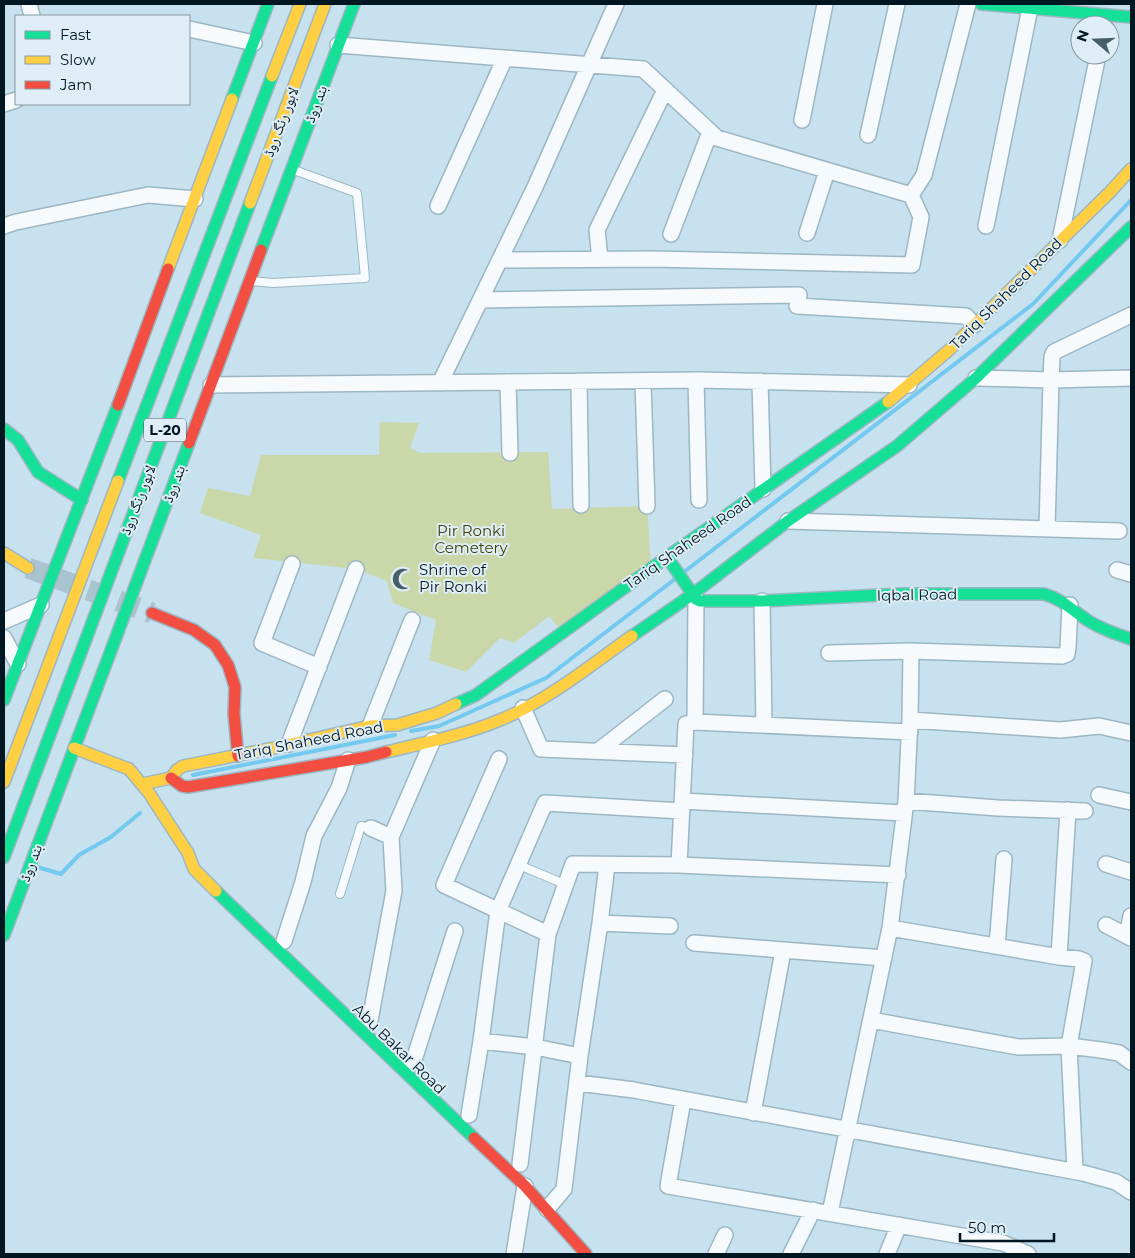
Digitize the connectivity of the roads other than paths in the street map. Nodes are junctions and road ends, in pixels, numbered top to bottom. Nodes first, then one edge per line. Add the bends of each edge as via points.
1 (268, 4) edge
2 (300, 4) edge
3 (325, 4) edge
4 (354, 4) edge
5 (616, 4) edge
6 (825, 4) edge
7 (897, 4) edge
8 (968, 4) edge
9 (981, 4) edge
10 (998, 4) edge
11 (1068, 7) edge
12 (1030, 8) junction
13 (1091, 15) edge
14 (190, 29) edge
15 (254, 43) junction
16 (338, 45) junction
17 (505, 58) junction
18 (589, 65) junction
19 (1096, 65) edge
20 (665, 90) junction
21 (802, 120) dead end
22 (710, 132) junction
23 (868, 135) dead end
24 (292, 169) junction
25 (1131, 169) edge
26 (827, 171) junction
27 (911, 196) junction
28 (195, 199) junction
29 (438, 206) dead end
30 (4, 226) edge
31 (986, 226) dead end
32 (1131, 227) edge
33 (807, 233) dead end
34 (671, 234) dead end
35 (1060, 240) junction
36 (600, 259) junction
37 (500, 260) junction
38 (250, 281) junction
39 (481, 300) junction
40 (1131, 316) edge
41 (974, 325) junction
42 (976, 378) junction
43 (1131, 378) edge
44 (696, 380) junction
45 (1051, 380) junction
46 (578, 381) junction
47 (643, 381) junction
48 (760, 381) junction
49 (508, 382) junction
50 (440, 383) junction
51 (211, 385) junction
52 (909, 385) junction
53 (4, 429) edge
54 (510, 453) dead end
55 (763, 489) junction
56 (82, 500) junction
57 (700, 500) dead end
58 (581, 505) dead end
59 (647, 506) dead end
60 (788, 520) junction
61 (1047, 529) junction
62 (1119, 531) dead end
63 (4, 553) edge
64 (668, 559) junction
65 (292, 564) dead end
66 (28, 568) tunnel mouth
67 (356, 569) dead end
68 (693, 594) junction
69 (762, 601) junction
70 (41, 605) junction
71 (1070, 605) junction
72 (152, 613) tunnel mouth
73 (412, 620) dead end
74 (4, 621) edge
75 (1131, 638) edge
76 (4, 639) edge
77 (911, 651) junction
78 (829, 653) dead end
79 (18, 664) junction
80 (319, 667) junction
81 (665, 699) dead end
82 (4, 700) edge
83 (523, 708) junction
84 (695, 722) junction
85 (764, 725) junction
86 (370, 726) junction
87 (910, 726) junction
88 (1131, 733) edge
89 (434, 740) junction
90 (289, 744) junction
91 (74, 748) junction
92 (598, 752) junction
93 (685, 755) junction
94 (238, 756) junction
95 (499, 759) dead end
96 (348, 760) junction
97 (171, 778) junction
98 (4, 782) edge
99 (142, 784) junction
100 (1099, 795) dead end
101 (1131, 802) edge
102 (682, 806) junction
103 (905, 807) junction
104 (1068, 810) junction
105 (1085, 811) dead end
106 (371, 828) joint
107 (391, 837) junction
108 (188, 854) junction
109 (4, 857) edge
110 (1004, 859) dead end
111 (518, 864) junction
112 (1106, 864) dead end
113 (680, 865) junction
114 (607, 866) junction
115 (210, 869) dead end
116 (1131, 872) edge
117 (898, 874) junction
118 (566, 885) junction
119 (340, 894) dead end
120 (498, 910) junction
121 (1131, 916) edge
122 (600, 923) junction
123 (1106, 925) dead end
124 (670, 926) dead end
125 (271, 928) dead end
126 (890, 928) junction
127 (455, 931) dead end
128 (548, 934) junction
129 (4, 935) edge
130 (1129, 937) edge
131 (694, 943) dead end
132 (288, 944) joint
133 (997, 946) junction
134 (783, 951) junction
135 (1059, 957) junction
136 (884, 958) junction
137 (370, 1020) dead end
138 (871, 1020) junction
139 (481, 1041) junction
140 (1069, 1046) junction
141 (535, 1047) junction
142 (401, 1051) dead end
143 (580, 1056) junction
144 (1131, 1062) edge
145 (417, 1066) joint
146 (578, 1083) junction
147 (683, 1100) junction
148 (753, 1113) junction
149 (468, 1115) dead end
150 (848, 1130) junction
151 (507, 1152) dead end
152 (1075, 1172) junction
153 (526, 1174) junction
154 (1131, 1192) edge
155 (550, 1205) junction
156 (813, 1210) junction
157 (830, 1214) junction
158 (899, 1225) junction
159 (724, 1235) dead end
160 (573, 1248) edge
161 (514, 1254) edge
162 (586, 1254) edge
163 (600, 1254) edge
164 (716, 1254) edge
165 (791, 1254) edge
166 (887, 1254) edge
167 (1028, 1254) edge

1 - 15 main road
2 - 98 main road, لاہور رنگ روڈ / L-20
3 - 109 main road, لاہور رنگ روڈ / L-20
4 - 16 main road, بند روڈ
5 - 18 street
6 - 21 street
7 - 23 street
8 - 27 street via 924,176
9 - 10 main road
10 - 12 main road
11 - 12 main road
11 - 13 main road
12 - 31 street
14 - 15 street
15 - 28 main road
16 - 17 street
16 - 24 main road, بند روڈ
17 - 18 street
17 - 29 street
18 - 20 street via 643,69
18 - 37 street
19 - 35 street
20 - 22 street
20 - 36 street via 597,230
22 - 26 street via 717,138
22 - 34 street
24 - 38 main road, بند روڈ
24 - 38 lane via 357,193 365,278 273,283
25 - 35 main road, Tariq Shaheed Road
26 - 27 street
26 - 33 street
27 - 36 street via 921,217 912,265
28 - 30 street via 148,195
28 - 56 main road
32 - 42 main road, Tariq Shaheed Road
35 - 41 main road, Tariq Shaheed Road
36 - 37 street
37 - 39 street
38 - 51 main road, بند روڈ
39 - 41 street via 799,295 797,306 966,316
39 - 50 street
40 - 45 street via 1054,352
41 - 52 main road, Tariq Shaheed Road
42 - 45 street
42 - 60 main road, Tariq Shaheed Road via 897,446
43 - 45 street
44 - 47 street
44 - 48 street
44 - 57 street
45 - 61 street
46 - 47 street
46 - 49 street
46 - 58 street
47 - 59 street
48 - 52 street
48 - 55 street
49 - 50 street
49 - 54 street
50 - 51 street
51 - 91 main road, بند روڈ
52 - 55 main road, Tariq Shaheed Road
53 - 56 main road via 18,440 38,472
55 - 64 main road, Tariq Shaheed Road
56 - 70 main road
60 - 61 street
60 - 68 main road, Tariq Shaheed Road
61 - 62 street
63 - 66 main road
64 - 68 main road
64 - 86 main road, Tariq Shaheed Road via 476,695 437,714 397,724
65 - 80 street via 262,643
67 - 80 street
68 - 69 main road, Iqbal Road via 700,600
68 - 83 main road, Tariq Shaheed Road via 540,700
68 - 84 street
69 - 71 main road, Iqbal Road via 902,594 1044,594 1058,597
69 - 85 street
70 - 74 street
70 - 79 main road
71 - 75 main road, Iqbal Road via 1103,629
71 - 77 street via 1068,648 1067,654 1062,656
72 - 94 main road via 194,630 215,645 228,664 235,687
73 - 86 street
76 - 79 street
77 - 78 street
77 - 87 street
79 - 82 main road
80 - 90 street
81 - 92 street
83 - 89 main road, Tariq Shaheed Road via 501,720
83 - 92 street via 541,749
84 - 85 street
84 - 93 street via 686,724
85 - 87 street
86 - 90 main road, Tariq Shaheed Road
87 - 88 street via 1060,730 1099,726
87 - 103 street
89 - 96 main road, Tariq Shaheed Road
89 - 107 street
90 - 94 main road, Tariq Shaheed Road
91 - 99 main road, Abu Bakar Road via 129,768
91 - 129 main road, بند روڈ
92 - 93 street
93 - 102 street
94 - 97 main road, Tariq Shaheed Road via 183,766
95 - 120 street via 444,886
96 - 97 main road, Tariq Shaheed Road via 188,787
96 - 132 street via 336,795 314,836
97 - 99 main road, Tariq Shaheed Road
99 - 108 main road, Abu Bakar Road
100 - 101 street
102 - 103 street
102 - 111 street via 545,803
102 - 113 street
103 - 104 street
103 - 117 street
104 - 105 street
104 - 135 street
106 - 107 street
106 - 119 lane via 361,826
107 - 137 street via 394,891
108 - 115 main road, Abu Bakar Road
108 - 153 main road, Abu Bakar Road via 194,869 250,924
110 - 133 street
111 - 118 lane
111 - 120 street
112 - 116 street
113 - 114 street
113 - 117 street
114 - 118 street via 573,864
114 - 122 street
117 - 126 street
118 - 128 street
120 - 128 street
120 - 139 street
121 - 130 street
122 - 124 street
122 - 143 street
123 - 130 street
125 - 132 main road
126 - 133 street
126 - 136 street
127 - 145 street
128 - 141 street
131 - 134 street
133 - 135 street
134 - 136 street
134 - 148 street
135 - 140 street via 1084,961
136 - 138 street
138 - 140 street via 1018,1047
138 - 150 street
139 - 141 street
139 - 149 street
140 - 144 street via 1119,1053
140 - 152 street
141 - 143 street
141 - 153 street
142 - 145 main road, Abu Bakar Road
143 - 146 street
146 - 147 street
146 - 155 street via 564,1189
147 - 148 street
147 - 156 street via 668,1186
148 - 150 street
150 - 152 street
150 - 157 street
151 - 153 main road, Abu Bakar Road
152 - 154 street via 1116,1182
153 - 155 main road, Abu Bakar Road
153 - 161 street
155 - 160 main road, Abu Bakar Road
155 - 163 main road, Abu Bakar Road
156 - 157 street
156 - 165 street
157 - 158 street
158 - 166 street
158 - 167 street via 1003,1243
159 - 164 street
160 - 162 main road, Abu Bakar Road

